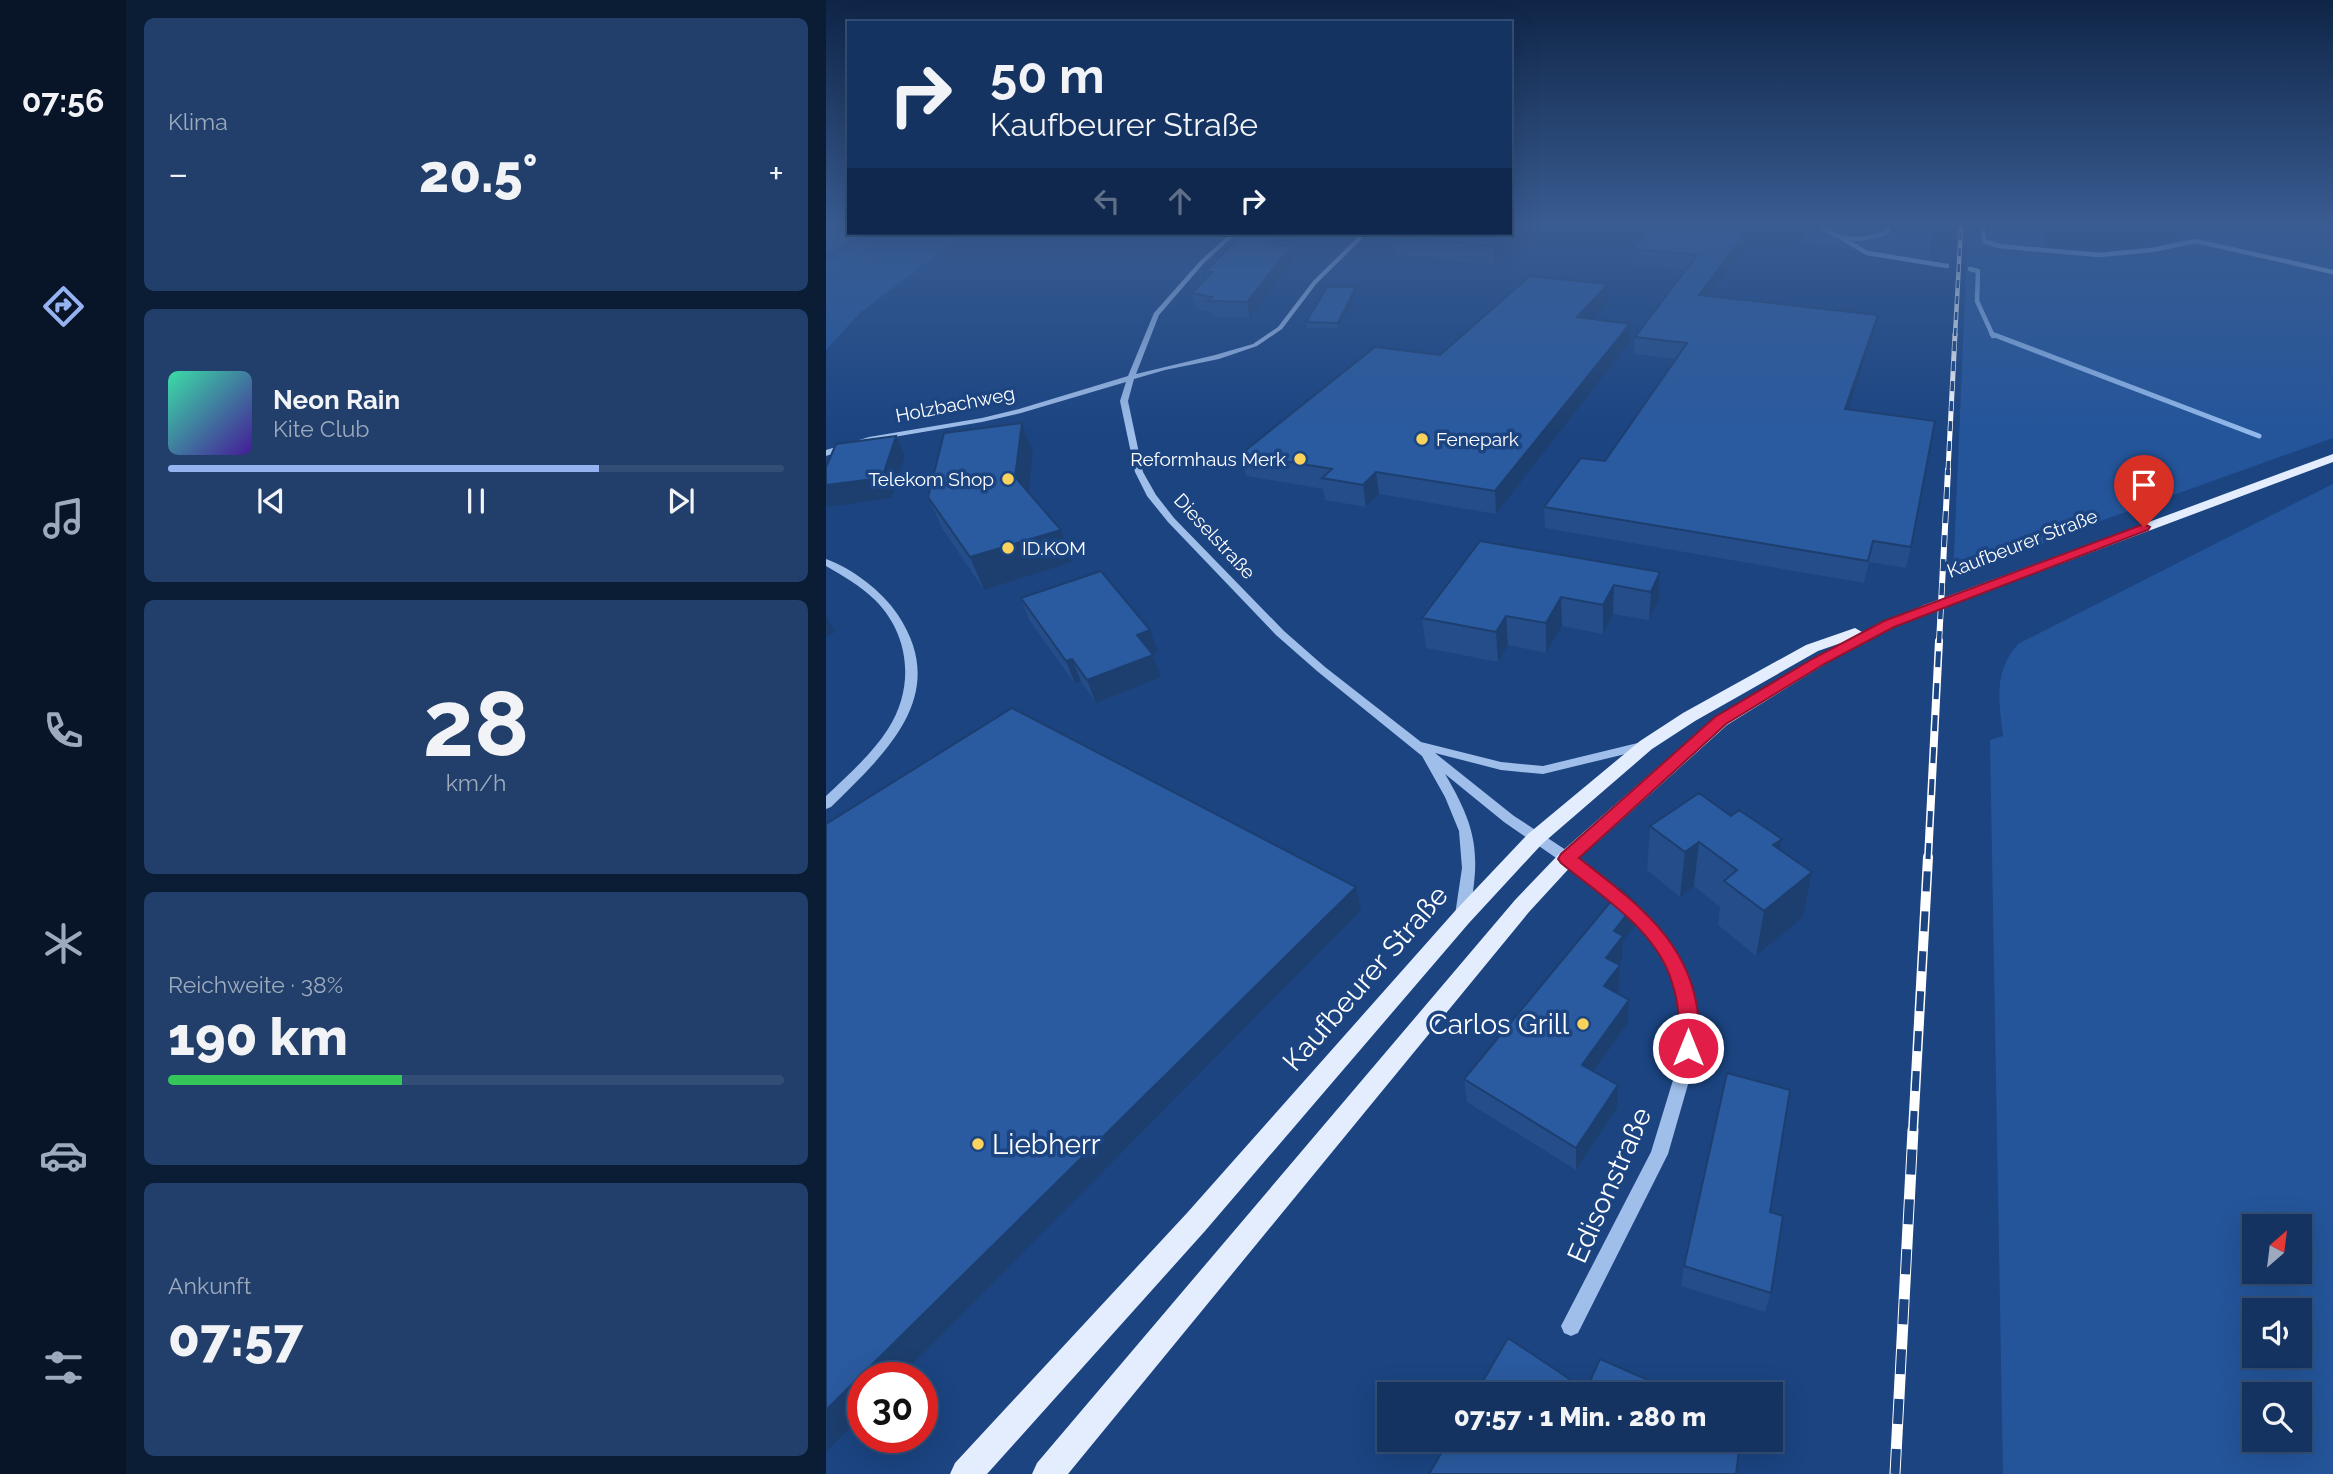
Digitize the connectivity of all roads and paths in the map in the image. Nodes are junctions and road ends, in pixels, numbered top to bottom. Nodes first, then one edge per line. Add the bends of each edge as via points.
1 (1172, 296) edge
2 (1305, 296) edge
3 (1131, 378) junction
4 (826, 453) edge
5 (2333, 458) edge
6 (826, 562) edge
7 (1889, 624) junction
8 (1419, 745) junction
9 (1646, 745) junction
10 (826, 804) edge
11 (1535, 839) junction
12 (1567, 859) junction
13 (1462, 917) junction
14 (1571, 1326) dead end
15 (966, 1474) edge
16 (1048, 1474) edge

1 - 3 street, Dieselstraße via 1156,314
2 - 3 street, Holzbachweg via 1280,328 1265,339 1237,351
3 - 4 street, Holzbachweg via 982,421 899,433
3 - 8 street, Dieselstraße via 1124,401 1129,426 1139,472 1158,504 1280,633
5 - 7 main road, Kaufbeurer Straße
6 - 10 street via 868,588 895,616 912,652 913,683 905,713 888,741
7 - 9 main road, Kaufbeurer Straße via 1812,648
7 - 12 main road, Kaufbeurer Straße via 1721,721
8 - 9 street, Dieselstraße via 1501,766 1543,770
8 - 11 street, Dieselstraße
8 - 13 street, Dieselstraße via 1457,803 1467,832 1471,879
9 - 11 main road, Kaufbeurer Straße
11 - 12 street, Dieselstraße
11 - 13 main road, Kaufbeurer Straße
12 - 14 street, Edisonstraße via 1638,916 1664,946 1683,985 1690,1030 1685,1067 1659,1154
12 - 16 main road, Kaufbeurer Straße via 1384,1069
13 - 15 main road, Kaufbeurer Straße via 1196,1222

